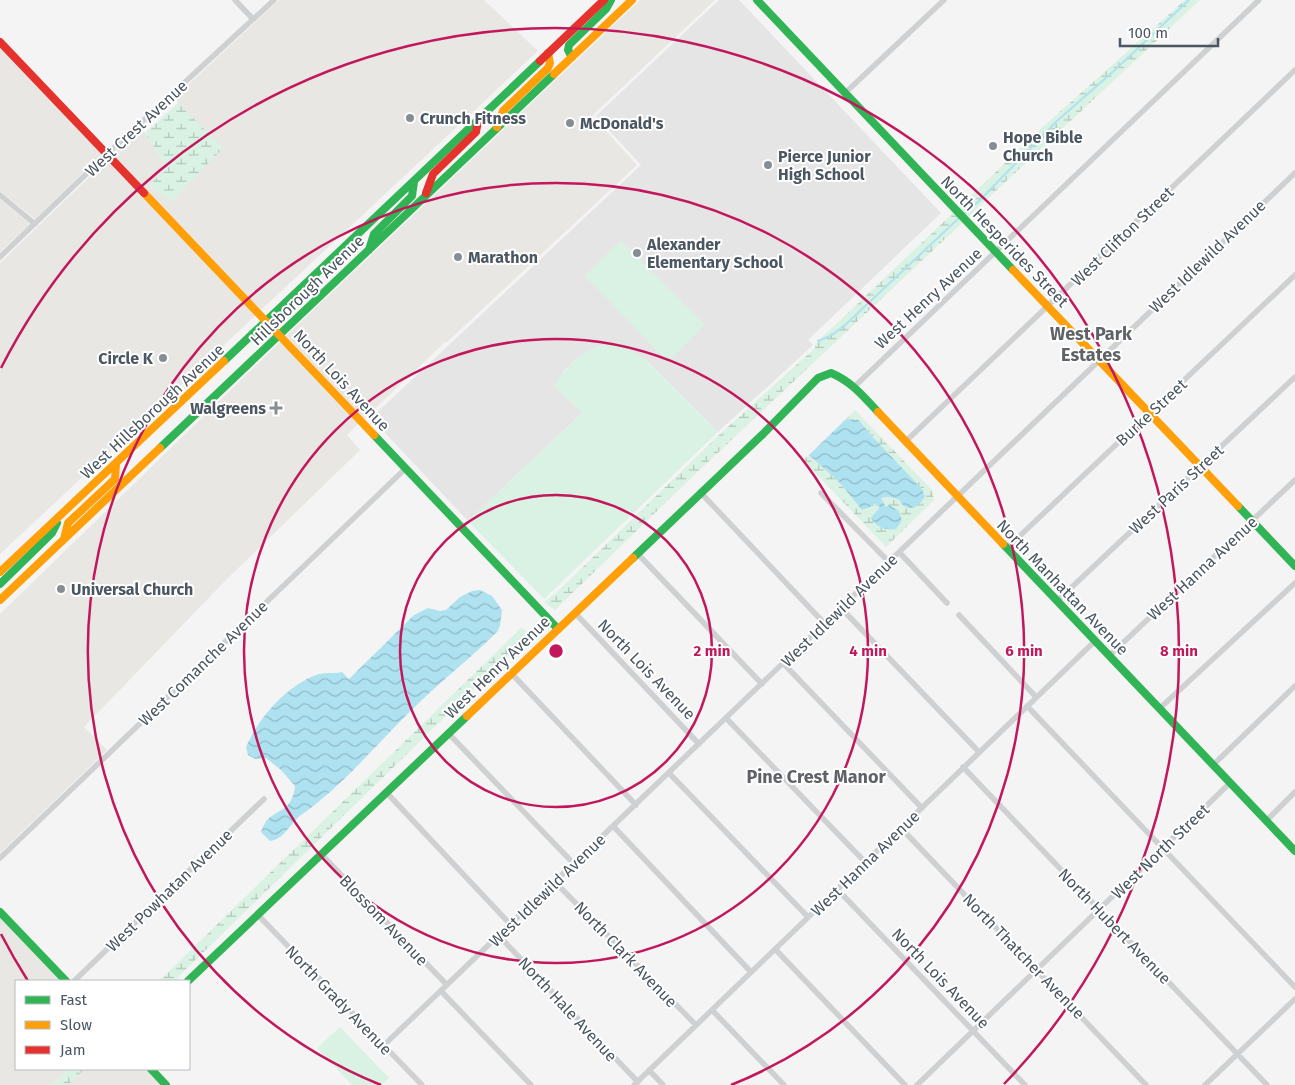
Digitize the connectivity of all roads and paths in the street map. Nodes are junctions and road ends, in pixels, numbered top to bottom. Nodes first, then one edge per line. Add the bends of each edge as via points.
1 (235, 0) edge
2 (274, 0) edge
3 (604, 0) edge
4 (611, 0) edge
5 (632, 0) edge
6 (757, 0) edge
7 (944, 0) edge
8 (1259, 0) edge
9 (253, 19) junction
10 (0, 42) edge
11 (548, 54) junction
12 (572, 57) junction
13 (1295, 70) edge
14 (845, 93) junction
15 (478, 121) junction
16 (496, 129) junction
17 (107, 154) junction
18 (1295, 173) edge
19 (414, 182) junction
20 (0, 195) edge
21 (425, 197) junction
22 (35, 224) junction
23 (369, 250) junction
24 (997, 252) junction
25 (0, 257) edge
26 (1295, 275) edge
27 (1049, 306) junction
28 (267, 321) junction
29 (280, 335) junction
30 (1099, 360) junction
31 (826, 375) joint
32 (1295, 377) edge
33 (854, 387) junction
34 (1150, 413) junction
35 (905, 442) junction
36 (116, 464) junction
37 (1201, 467) junction
38 (406, 468) junction
39 (1295, 480) edge
40 (700, 492) junction
41 (821, 493) dead end
42 (958, 496) junction
43 (61, 516) junction
44 (1252, 521) junction
45 (64, 540) junction
46 (1006, 548) junction
47 (899, 552) junction
48 (637, 553) junction
49 (890, 562) junction
50 (1295, 566) edge
51 (0, 572) edge
52 (1295, 583) edge
53 (0, 584) edge
54 (0, 600) edge
55 (1058, 601) junction
56 (947, 603) dead end
57 (841, 608) junction
58 (575, 613) junction
59 (959, 615) dead end
60 (825, 624) junction
61 (558, 629) junction
62 (1095, 641) junction
63 (1109, 656) junction
64 (783, 663) junction
65 (511, 673) junction
66 (762, 684) junction
67 (1295, 686) edge
68 (1036, 697) junction
69 (1027, 706) junction
70 (1160, 708) junction
71 (726, 718) junction
72 (448, 733) junction
73 (699, 744) junction
74 (979, 752) junction
75 (1213, 764) junction
76 (964, 767) junction
77 (669, 773) junction
78 (1230, 783) junction
79 (386, 792) junction
80 (1295, 792) edge
81 (264, 799) dead end
82 (636, 805) junction
83 (922, 808) junction
84 (1266, 821) junction
85 (613, 826) junction
86 (901, 828) junction
87 (1162, 848) junction
88 (1295, 851) edge
89 (321, 854) junction
90 (0, 858) edge
91 (865, 862) junction
92 (574, 864) junction
93 (555, 882) junction
94 (837, 889) junction
95 (1099, 909) junction
96 (0, 912) edge
97 (258, 915) junction
98 (808, 917) junction
99 (510, 925) junction
100 (499, 936) junction
101 (775, 950) junction
102 (1036, 970) junction
103 (751, 972) junction
104 (65, 980) edge
105 (75, 980) edge
106 (189, 980) edge
107 (447, 985) junction
108 (1295, 987) edge
109 (441, 991) junction
110 (1295, 999) edge
111 (712, 1010) junction
112 (696, 1025) junction
113 (973, 1031) junction
114 (384, 1046) junction
115 (1238, 1054) junction
116 (152, 1070) edge
117 (649, 1070) junction
118 (636, 1083) edge
119 (166, 1085) edge
120 (422, 1085) edge
121 (531, 1085) edge
122 (663, 1085) edge
123 (784, 1085) edge
124 (905, 1085) edge
125 (917, 1085) edge
126 (1024, 1085) edge
127 (1146, 1085) edge
128 (1205, 1085) edge
129 (1267, 1085) edge

1 - 9 street
2 - 9 street, West Crest Avenue
3 - 11 street, West Hillsborough Avenue
4 - 12 street via 569,45
5 - 12 street, Hillsborough Avenue
6 - 14 street, North Hesperides Street
7 - 14 street
8 - 24 street, West Henry Avenue
9 - 17 street, West Crest Avenue
10 - 17 street, North Lois Avenue
11 - 15 street, West Hillsborough Avenue
11 - 16 street via 548,68 504,111
12 - 16 street, Hillsborough Avenue
13 - 27 street, West Clifton Street
14 - 24 street, North Hesperides Street
15 - 19 street, West Hillsborough Avenue
15 - 21 street via 476,132 433,174
16 - 21 street, Hillsborough Avenue
17 - 22 street, West Crest Avenue
17 - 28 street, North Lois Avenue
18 - 30 street, West Idlewild Avenue
19 - 23 street via 412,196 374,234
19 - 28 street, West Hillsborough Avenue
20 - 22 street
21 - 23 street, Hillsborough Avenue
22 - 25 street, West Crest Avenue
23 - 29 street, Hillsborough Avenue
24 - 27 street, North Hesperides Street
24 - 33 street, West Henry Avenue
26 - 34 street, Burke Street
27 - 30 street, North Hesperides Street
27 - 35 street, West Clifton Street
28 - 29 street, North Lois Avenue
28 - 36 street, West Hillsborough Avenue
29 - 38 street, North Lois Avenue
29 - 45 street, Hillsborough Avenue
30 - 34 street, North Hesperides Street
30 - 42 street, West Idlewild Avenue
31 - 33 street, North Manhattan Avenue via 831,373 841,377
31 - 40 street, West Henry Avenue via 818,378
32 - 37 street, West Paris Street
33 - 35 street, North Manhattan Avenue
34 - 37 street, North Hesperides Street
34 - 46 street, Burke Street
35 - 42 street, North Manhattan Avenue
36 - 43 street, West Hillsborough Avenue
36 - 45 street via 115,479 68,523
37 - 44 street, North Hesperides Street
37 - 55 street, West Paris Street
38 - 61 street, North Lois Avenue
38 - 90 street, West Comanche Avenue
39 - 44 street, West Hanna Avenue
40 - 48 street, West Henry Avenue
40 - 60 street
41 - 49 street
42 - 46 street, North Manhattan Avenue
42 - 47 street, West Idlewild Avenue
43 - 51 street, West Hillsborough Avenue
43 - 53 street via 52,533
44 - 50 street, North Hesperides Street
44 - 63 street, West Hanna Avenue
45 - 54 street, Hillsborough Avenue
46 - 55 street, North Manhattan Avenue
47 - 49 street, West Idlewild Avenue
47 - 56 street
48 - 58 street, West Henry Avenue
48 - 66 street
49 - 57 street, West Idlewild Avenue
52 - 70 street
55 - 62 street, North Manhattan Avenue
57 - 60 street, West Idlewild Avenue
57 - 74 street
58 - 61 street, West Henry Avenue
58 - 73 street, North Lois Avenue
59 - 68 street
60 - 64 street, West Idlewild Avenue
61 - 65 street, West Henry Avenue
62 - 63 street, North Manhattan Avenue
62 - 68 street, West Hanna Avenue
63 - 70 street, North Manhattan Avenue
64 - 66 street, West Idlewild Avenue
64 - 83 street
65 - 72 street, West Henry Avenue
65 - 82 street
66 - 71 street, West Idlewild Avenue
67 - 75 street
68 - 69 street, West Hanna Avenue
69 - 74 street, West Hanna Avenue
69 - 87 street
70 - 75 street, North Manhattan Avenue
71 - 73 street, West Idlewild Avenue
71 - 91 street
72 - 79 street, West Henry Avenue
72 - 92 street
73 - 77 street, West Idlewild Avenue
74 - 76 street, West Hanna Avenue
75 - 78 street, North Manhattan Avenue
76 - 83 street, West Hanna Avenue
76 - 95 street, North Hubert Avenue
77 - 82 street, West Idlewild Avenue
77 - 98 street
78 - 84 street, North Manhattan Avenue
78 - 87 street, West North Street
79 - 89 street, West Henry Avenue
79 - 99 street
80 - 84 street
81 - 105 street, West Powhatan Avenue
82 - 85 street, West Idlewild Avenue
83 - 86 street, West Hanna Avenue
84 - 88 street, North Manhattan Avenue
85 - 92 street, West Idlewild Avenue
85 - 103 street
86 - 91 street, West Hanna Avenue
86 - 102 street, North Thatcher Avenue
87 - 95 street, West North Street
87 - 108 street
89 - 97 street, West Henry Avenue
89 - 107 street, Blossom Avenue
91 - 94 street, West Hanna Avenue
92 - 93 street, West Idlewild Avenue
93 - 99 street, West Idlewild Avenue
93 - 112 street, North Clark Avenue
94 - 98 street, West Hanna Avenue
94 - 113 street, North Lois Avenue
95 - 102 street, West North Street
95 - 115 street, North Hubert Avenue
96 - 104 street
97 - 106 street, West Henry Avenue
97 - 114 street, North Grady Avenue
98 - 101 street, West Hanna Avenue
99 - 100 street, West Idlewild Avenue
100 - 107 street, West Idlewild Avenue
100 - 118 street, North Hale Avenue
101 - 103 street, West Hanna Avenue
101 - 124 street
102 - 113 street, West North Street
102 - 127 street, North Thatcher Avenue
103 - 111 street, West Hanna Avenue
107 - 109 street, West Idlewild Avenue
109 - 114 street, West Idlewild Avenue
109 - 121 street
110 - 115 street
111 - 112 street, West Hanna Avenue
111 - 123 street
112 - 117 street, West Hanna Avenue
113 - 125 street, West North Street
113 - 126 street, North Lois Avenue
114 - 120 street, North Grady Avenue
115 - 128 street
115 - 129 street, North Hubert Avenue
116 - 119 street
117 - 118 street, West Hanna Avenue
117 - 122 street

